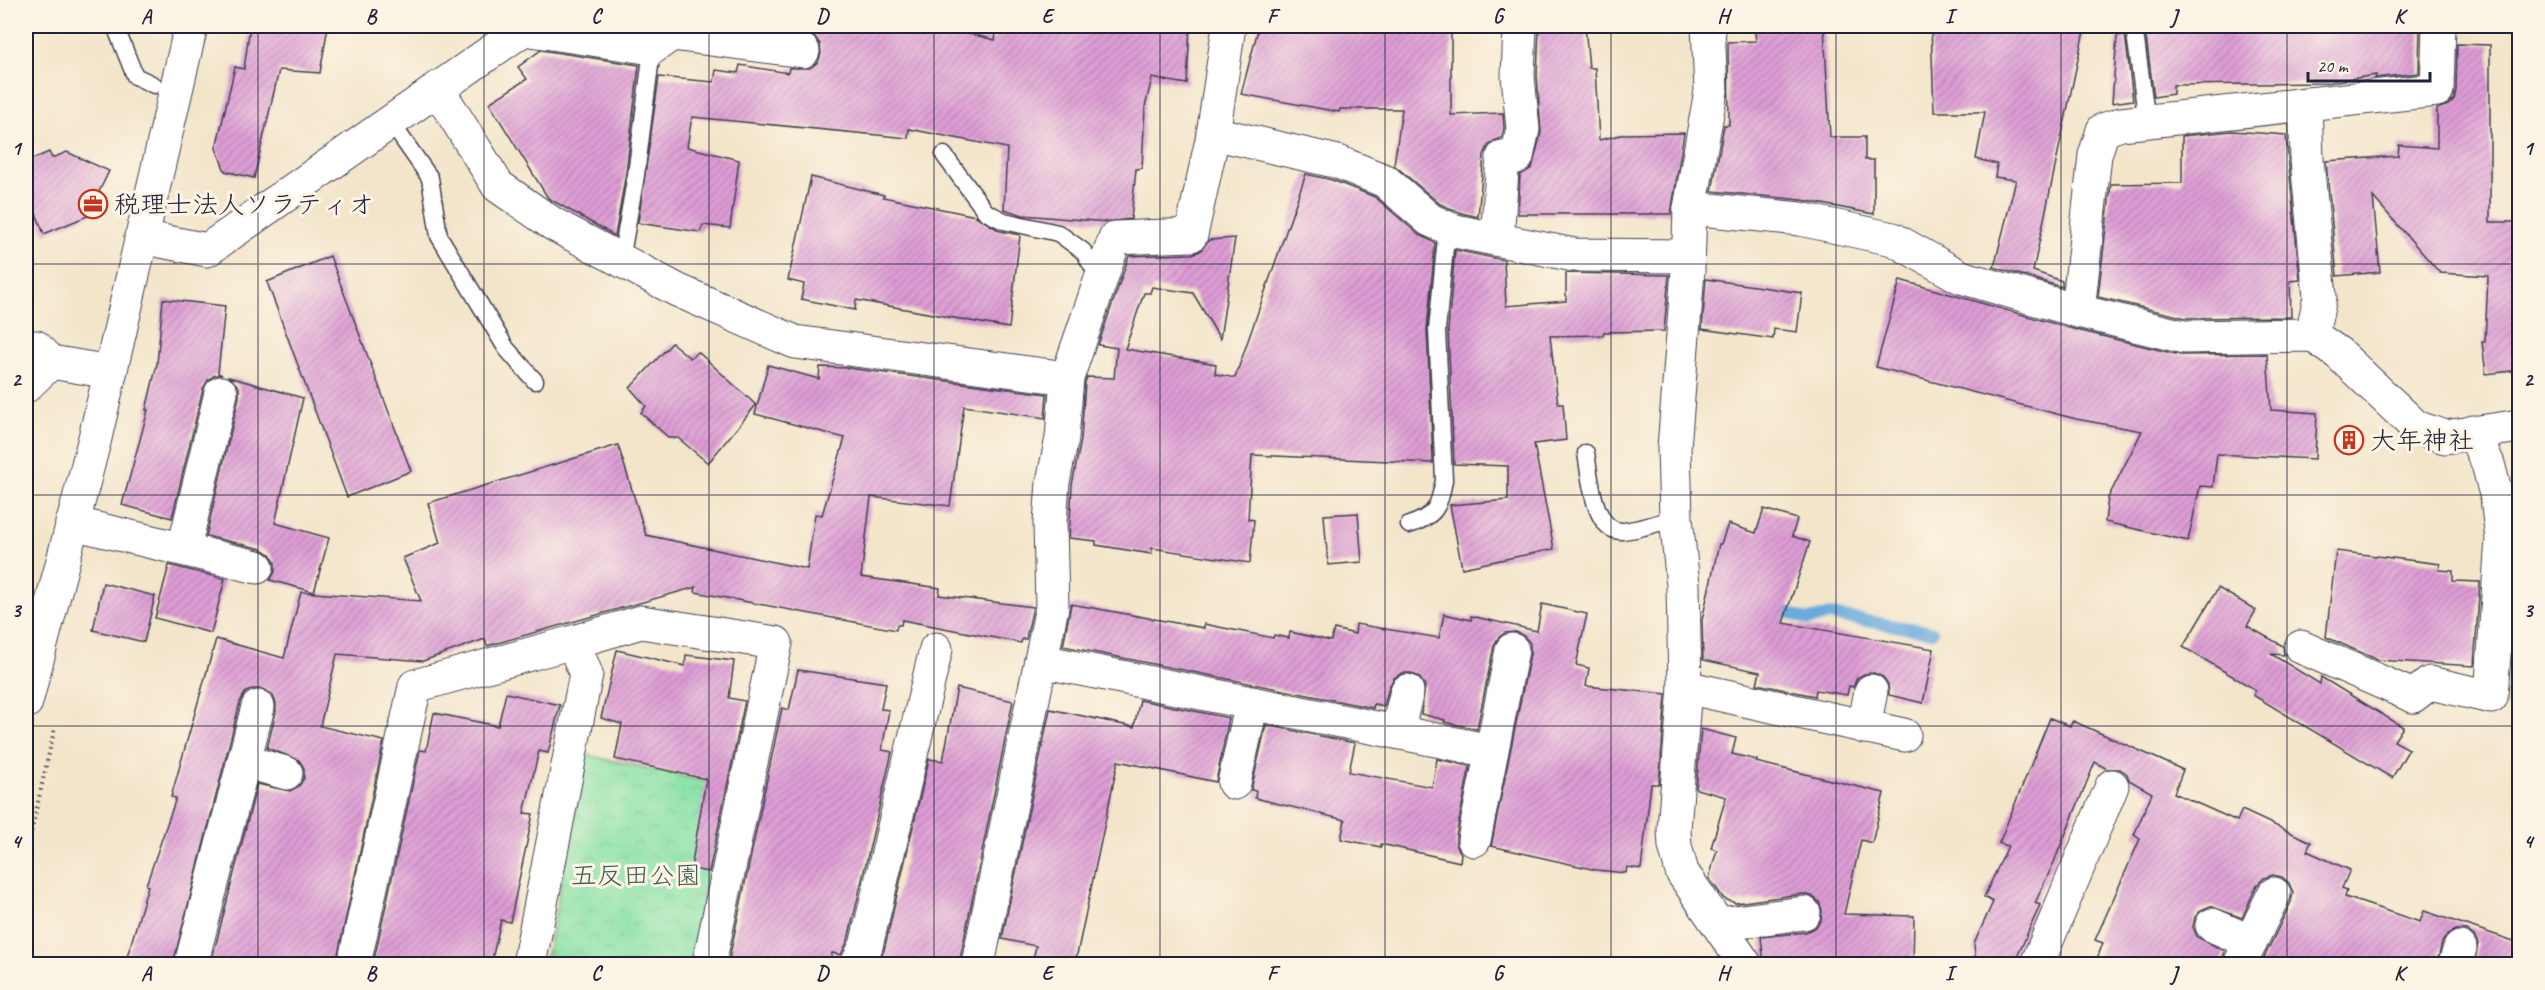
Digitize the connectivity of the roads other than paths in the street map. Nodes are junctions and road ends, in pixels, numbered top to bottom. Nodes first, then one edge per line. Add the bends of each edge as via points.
1 (115, 26) edge
2 (191, 26) edge
3 (1229, 26) edge
4 (1520, 26) edge
5 (1708, 26) edge
6 (2134, 26) edge
7 (2439, 26) edge
8 (526, 27) edge
9 (655, 37) edge
10 (803, 51) dead end
11 (154, 85) dead end
12 (437, 88) junction
13 (2305, 104) junction
14 (390, 121) junction
15 (2147, 122) junction
16 (1213, 133) junction
17 (944, 155) dead end
18 (1690, 208) junction
19 (1447, 227) junction
20 (141, 237) junction
21 (1497, 239) junction
22 (1688, 256) junction
23 (621, 260) junction
24 (1102, 281) junction
25 (2078, 312) junction
26 (2312, 335) junction
27 (38, 355) edge
28 (110, 372) junction
29 (1067, 378) junction
30 (535, 381) dead end
31 (26, 386) edge
32 (221, 393) dead end
33 (2520, 426) edge
34 (2473, 432) junction
35 (1586, 453) dead end
36 (1676, 518) junction
37 (72, 524) junction
38 (1408, 525) dead end
39 (184, 548) junction
40 (257, 567) dead end
41 (573, 642) junction
42 (2301, 646) dead end
43 (936, 649) dead end
44 (1512, 650) dead end
45 (1041, 661) junction
46 (1684, 687) junction
47 (1407, 690) dead end
48 (1871, 691) dead end
49 (26, 702) edge
50 (1252, 703) junction
51 (258, 707) dead end
52 (1864, 727) junction
53 (1397, 732) junction
54 (1904, 735) dead end
55 (1491, 751) junction
56 (244, 761) junction
57 (286, 773) dead end
58 (1234, 783) dead end
59 (2112, 786) dead end
60 (1474, 840) dead end
61 (2274, 894) dead end
62 (1804, 913) dead end
63 (1720, 924) junction
64 (2212, 925) dead end
65 (2245, 953) edge
66 (191, 964) edge
67 (354, 964) edge
68 (529, 964) edge
69 (709, 964) edge
70 (857, 964) edge
71 (978, 964) edge
72 (1745, 964) edge
73 (2037, 964) edge

1 - 11 lane via 135,76
2 - 20 street
3 - 16 street
4 - 21 street via 1518,76 1523,129 1517,157 1503,157
5 - 18 street via 1711,91
6 - 15 lane
7 - 13 street via 2438,90
8 - 9 street
8 - 12 street
9 - 10 street via 672,33
9 - 23 lane
12 - 14 street
12 - 23 street via 498,186 553,225
13 - 15 street
13 - 26 street via 2320,297
14 - 20 street via 207,250
14 - 30 lane via 430,178 439,236 506,348
15 - 25 street via 2103,130 2095,155
16 - 19 street via 1338,162 1385,181 1430,220
16 - 24 street via 1191,235 1114,238
17 - 24 lane via 986,212 1004,221 1058,233 1083,251
18 - 22 street
18 - 25 street via 1800,219 1893,239 1961,277
19 - 21 street
19 - 38 lane via 1437,330 1444,480 1440,504 1424,520
20 - 28 street
21 - 22 street via 1574,255
22 - 36 street via 1674,448
23 - 29 street via 677,290 795,342
24 - 29 street
25 - 26 street via 2184,337
26 - 34 street via 2338,353 2416,427 2445,437
27 - 28 street
27 - 31 street
28 - 37 street
29 - 45 street via 1050,523 1052,607
32 - 39 street
33 - 34 street
34 - 42 street via 2497,498 2502,539 2491,697 2430,682 2413,696
35 - 36 lane via 1598,513 1604,524 1620,531
36 - 46 street via 1683,585
37 - 39 street
37 - 49 street
39 - 40 street
41 - 67 street via 415,686
41 - 68 street via 586,674
41 - 69 street via 641,622 776,643
43 - 70 street via 866,946
44 - 55 street
45 - 50 street
45 - 71 street
46 - 52 street
46 - 63 street via 1675,846 1682,872
47 - 53 street
48 - 52 street
50 - 53 street
50 - 58 street
51 - 56 street
52 - 54 street
53 - 55 street
55 - 60 street
56 - 57 street
56 - 66 street
59 - 73 street
61 - 65 street
62 - 63 street
63 - 72 street
64 - 65 street

